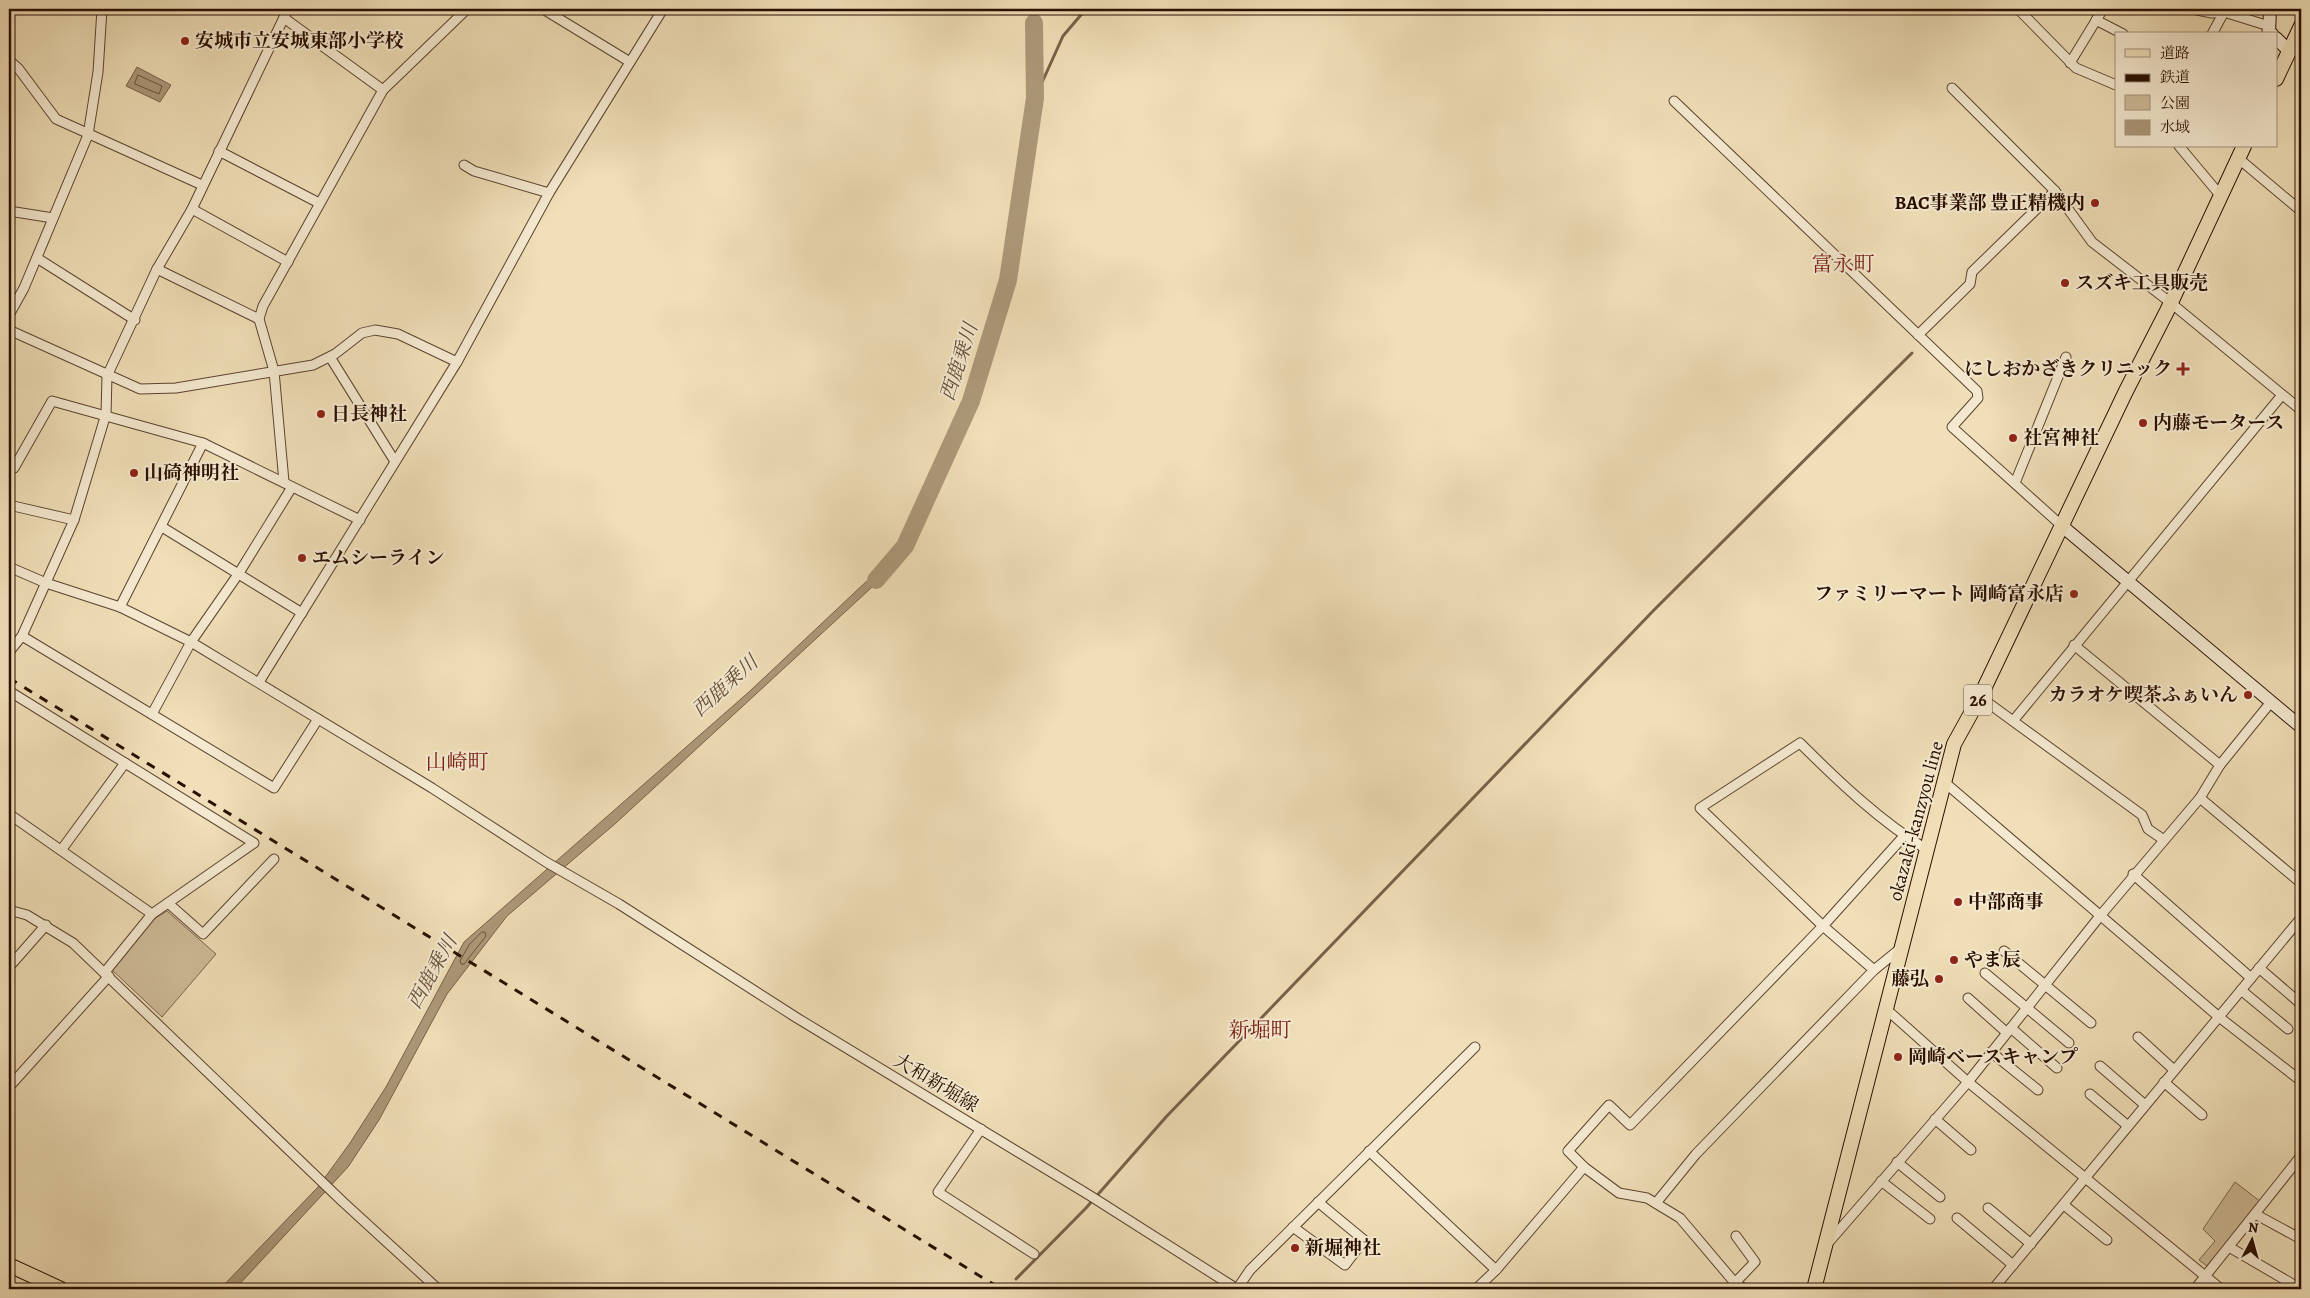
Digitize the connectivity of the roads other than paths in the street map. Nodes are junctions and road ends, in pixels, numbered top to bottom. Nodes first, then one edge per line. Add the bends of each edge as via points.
1 (102, 9) edge
2 (288, 9) edge
3 (467, 9) edge
4 (543, 9) edge
5 (663, 9) edge
6 (2018, 9) edge
7 (2103, 9) edge
8 (2192, 9) edge
9 (2270, 9) edge
10 (2224, 10) edge
11 (284, 18) junction
12 (2096, 20) junction
13 (2301, 26) edge
14 (2269, 31) edge
15 (2118, 32) edge
16 (2213, 32) edge
17 (2278, 40) edge
18 (2289, 51) junction
19 (9, 60) edge
20 (630, 62) junction
21 (2070, 63) junction
22 (2278, 75) edge
23 (2115, 85) edge
24 (1952, 88) dead end
25 (383, 90) junction
26 (1674, 101) dead end
27 (88, 135) junction
28 (2181, 148) edge
29 (219, 151) junction
30 (2241, 152) edge
31 (464, 165) dead end
32 (202, 186) junction
33 (2055, 191) junction
34 (549, 193) junction
35 (2220, 195) junction
36 (320, 203) junction
37 (192, 209) junction
38 (9, 211) edge
39 (2301, 211) edge
40 (53, 218) junction
41 (37, 258) junction
42 (288, 262) junction
43 (157, 270) junction
44 (2171, 302) junction
45 (9, 315) edge
46 (259, 318) junction
47 (135, 320) junction
48 (9, 330) edge
49 (1918, 335) junction
50 (330, 357) junction
51 (2066, 357) dead end
52 (457, 362) junction
53 (274, 371) junction
54 (107, 376) junction
55 (2282, 395) junction
56 (2301, 410) edge
57 (106, 414) junction
58 (203, 443) junction
59 (394, 460) junction
60 (9, 467) edge
61 (2015, 483) junction
62 (288, 485) junction
63 (9, 505) edge
64 (74, 520) junction
65 (360, 520) junction
66 (162, 526) junction
67 (2062, 526) junction
68 (9, 567) edge
69 (239, 572) junction
70 (2129, 580) junction
71 (46, 583) junction
72 (120, 607) junction
73 (302, 613) junction
74 (22, 636) junction
75 (191, 642) junction
76 (2074, 645) junction
77 (9, 652) edge
78 (259, 682) junction
79 (9, 691) edge
80 (1980, 697) junction
81 (2271, 702) junction
82 (152, 714) junction
83 (318, 719) junction
84 (2013, 721) junction
85 (2301, 727) edge
86 (125, 764) junction
87 (2220, 765) junction
88 (1943, 781) junction
89 (2200, 798) junction
90 (9, 814) edge
91 (1904, 836) junction
92 (2164, 840) junction
93 (1926, 849) junction
94 (62, 850) junction
95 (274, 859) dead end
96 (2133, 874) junction
97 (2301, 883) edge
98 (168, 903) junction
99 (9, 910) edge
100 (152, 914) junction
101 (2100, 916) junction
102 (2300, 923) edge
103 (46, 925) junction
104 (1823, 926) junction
105 (1902, 948) junction
106 (2004, 952) dead end
107 (9, 967) edge
108 (2259, 968) junction
109 (1874, 970) junction
110 (1985, 973) dead end
111 (107, 974) junction
112 (2251, 978) junction
113 (2044, 986) junction
114 (2241, 990) junction
115 (1968, 998) dead end
116 (2301, 1004) edge
117 (2027, 1007) junction
118 (1885, 1008) junction
119 (2219, 1017) junction
120 (2091, 1024) dead end
121 (2288, 1029) dead end
122 (2008, 1030) junction
123 (2138, 1037) dead end
124 (2068, 1043) dead end
125 (1475, 1047) dead end
126 (1991, 1052) junction
127 (2100, 1066) dead end
128 (2057, 1068) dead end
129 (2174, 1070) junction
130 (2301, 1081) edge
131 (1968, 1082) junction
132 (2164, 1082) junction
133 (9, 1087) edge
134 (2038, 1090) dead end
135 (2090, 1094) dead end
136 (2145, 1105) junction
137 (2202, 1115) dead end
138 (1935, 1119) junction
139 (2128, 1126) junction
140 (981, 1129) junction
141 (1972, 1150) dead end
142 (1369, 1151) junction
143 (2301, 1156) edge
144 (1897, 1162) junction
145 (1584, 1167) junction
146 (2087, 1178) junction
147 (1881, 1181) junction
148 (1940, 1197) dead end
149 (1318, 1202) junction
150 (1656, 1204) junction
151 (2064, 1205) junction
152 (1988, 1208) dead end
153 (2255, 1214) junction
154 (1958, 1218) dead end
155 (1930, 1220) dead end
156 (1293, 1227) junction
157 (1736, 1236) dead end
158 (2301, 1239) edge
159 (2107, 1240) dead end
160 (2031, 1244) junction
161 (2229, 1247) junction
162 (1823, 1248) junction
163 (1034, 1254) dead end
164 (9, 1265) edge
165 (2014, 1265) junction
166 (1496, 1270) junction
167 (2206, 1276) junction
168 (1732, 1286) edge
169 (62, 1289) edge
170 (438, 1289) edge
171 (1237, 1289) edge
172 (1476, 1289) edge
173 (1745, 1289) edge
174 (1814, 1289) edge
175 (1993, 1289) edge
176 (2195, 1289) edge
177 (2221, 1289) edge
178 (2301, 1289) edge

1 - 27 street via 98,72
2 - 11 street
3 - 25 street
4 - 20 street
5 - 20 street
6 - 21 street
7 - 12 street
8 - 10 street
9 - 14 street
10 - 14 street
10 - 16 street
11 - 25 street
11 - 29 street
12 - 15 street
12 - 21 street
13 - 18 main road
17 - 18 street
18 - 22 main road
19 - 27 street via 56,119
20 - 34 street
21 - 23 street
24 - 33 street
25 - 36 street
26 - 49 street
27 - 32 street
27 - 40 street
28 - 35 street
29 - 32 street
29 - 36 street
30 - 35 main road, okazaki-kanzyou line / 26
30 - 39 street
31 - 34 street via 474,171
32 - 37 street
33 - 44 street via 2092,242
33 - 49 street via 1972,272 1970,284
34 - 52 street
35 - 44 main road, okazaki-kanzyou line / 26
36 - 42 street
37 - 42 street
37 - 43 street
38 - 40 street
40 - 41 street
41 - 45 street
41 - 47 street
42 - 46 street
43 - 46 street
43 - 47 street
44 - 55 street
44 - 67 main road, okazaki-kanzyou line / 26
46 - 53 street
47 - 54 street
48 - 54 street
49 - 61 street via 1977,391 1978,398 1952,427
50 - 52 street via 362,334 375,330 398,334
50 - 53 street via 313,365
50 - 59 street
51 - 61 street
52 - 59 street
53 - 54 street via 176,388 140,389
53 - 62 street
54 - 57 street
55 - 56 street
55 - 70 street
57 - 58 street
57 - 60 street via 52,401 14,468
57 - 64 street
58 - 62 street
58 - 66 street
59 - 65 street
61 - 67 street
62 - 65 street
62 - 69 street
63 - 64 street
64 - 71 street
65 - 73 street
66 - 69 street
66 - 72 street
67 - 70 street
67 - 80 main road, okazaki-kanzyou line / 26
68 - 71 street, 大和新堀線
69 - 73 street
69 - 75 street
70 - 76 street
70 - 81 street
71 - 72 street, 大和新堀線
71 - 74 street
72 - 75 street, 大和新堀線
73 - 78 street
74 - 77 street
74 - 82 street
75 - 78 street, 大和新堀線
75 - 82 street
76 - 84 street
76 - 87 street
78 - 83 street, 大和新堀線
79 - 86 street
80 - 84 street
80 - 88 main road, okazaki-kanzyou line / 26 via 1954,744
81 - 85 street
81 - 87 street
82 - 83 street via 274,788
83 - 140 street, 大和新堀線
84 - 92 street via 2142,815 2148,829
86 - 94 street
86 - 98 street via 254,843
87 - 89 street
88 - 93 main road, okazaki-kanzyou line / 26
88 - 101 street
89 - 92 street
89 - 97 street
90 - 94 street
91 - 93 street
91 - 104 street
91 - 104 street via 1837,780 1800,743 1700,808
92 - 96 street
93 - 105 main road, okazaki-kanzyou line / 26
94 - 100 street
95 - 98 street via 203,934
96 - 101 street
96 - 112 street
98 - 100 street
99 - 103 street
100 - 111 street
101 - 113 street
101 - 119 street
102 - 108 street
103 - 107 street
103 - 111 street via 73,943
104 - 109 street
104 - 145 street via 1630,1125 1609,1105 1568,1151
105 - 109 street
105 - 118 main road, okazaki-kanzyou line / 26
106 - 113 street
108 - 112 street
108 - 116 street
109 - 150 street via 1696,1154
110 - 117 street
111 - 133 street
111 - 170 street
112 - 114 street
113 - 117 street
113 - 120 street
114 - 119 street
114 - 121 street
115 - 122 street
117 - 122 street
117 - 124 street
118 - 131 street
118 - 162 main road, okazaki-kanzyou line / 26
119 - 129 street
119 - 130 street
122 - 126 street
122 - 128 street
123 - 129 street
125 - 142 street
126 - 131 street
126 - 134 street
127 - 136 street
129 - 132 street
131 - 138 street
131 - 146 street
132 - 136 street
132 - 137 street
135 - 139 street
136 - 139 street
138 - 141 street
138 - 144 street
139 - 146 street
140 - 163 street via 938,1192
140 - 171 street, 大和新堀線
142 - 149 street
142 - 166 street
143 - 153 street
144 - 147 street
144 - 148 street
145 - 150 street via 1619,1192 1647,1198
145 - 166 street
146 - 151 street
146 - 167 street
147 - 155 street
147 - 162 street
149 - 156 street
149 - 156 street via 1364,1240 1345,1265
150 - 168 street via 1680,1218
151 - 159 street
151 - 160 street
152 - 160 street
153 - 158 street
153 - 161 street
154 - 165 street
156 - 171 street via 1250,1270
157 - 168 street via 1754,1262
160 - 165 street
161 - 167 street
161 - 178 street
162 - 174 main road, okazaki-kanzyou line / 26
164 - 169 main road
165 - 175 street
166 - 172 street
167 - 176 street
167 - 177 street
168 - 173 street

